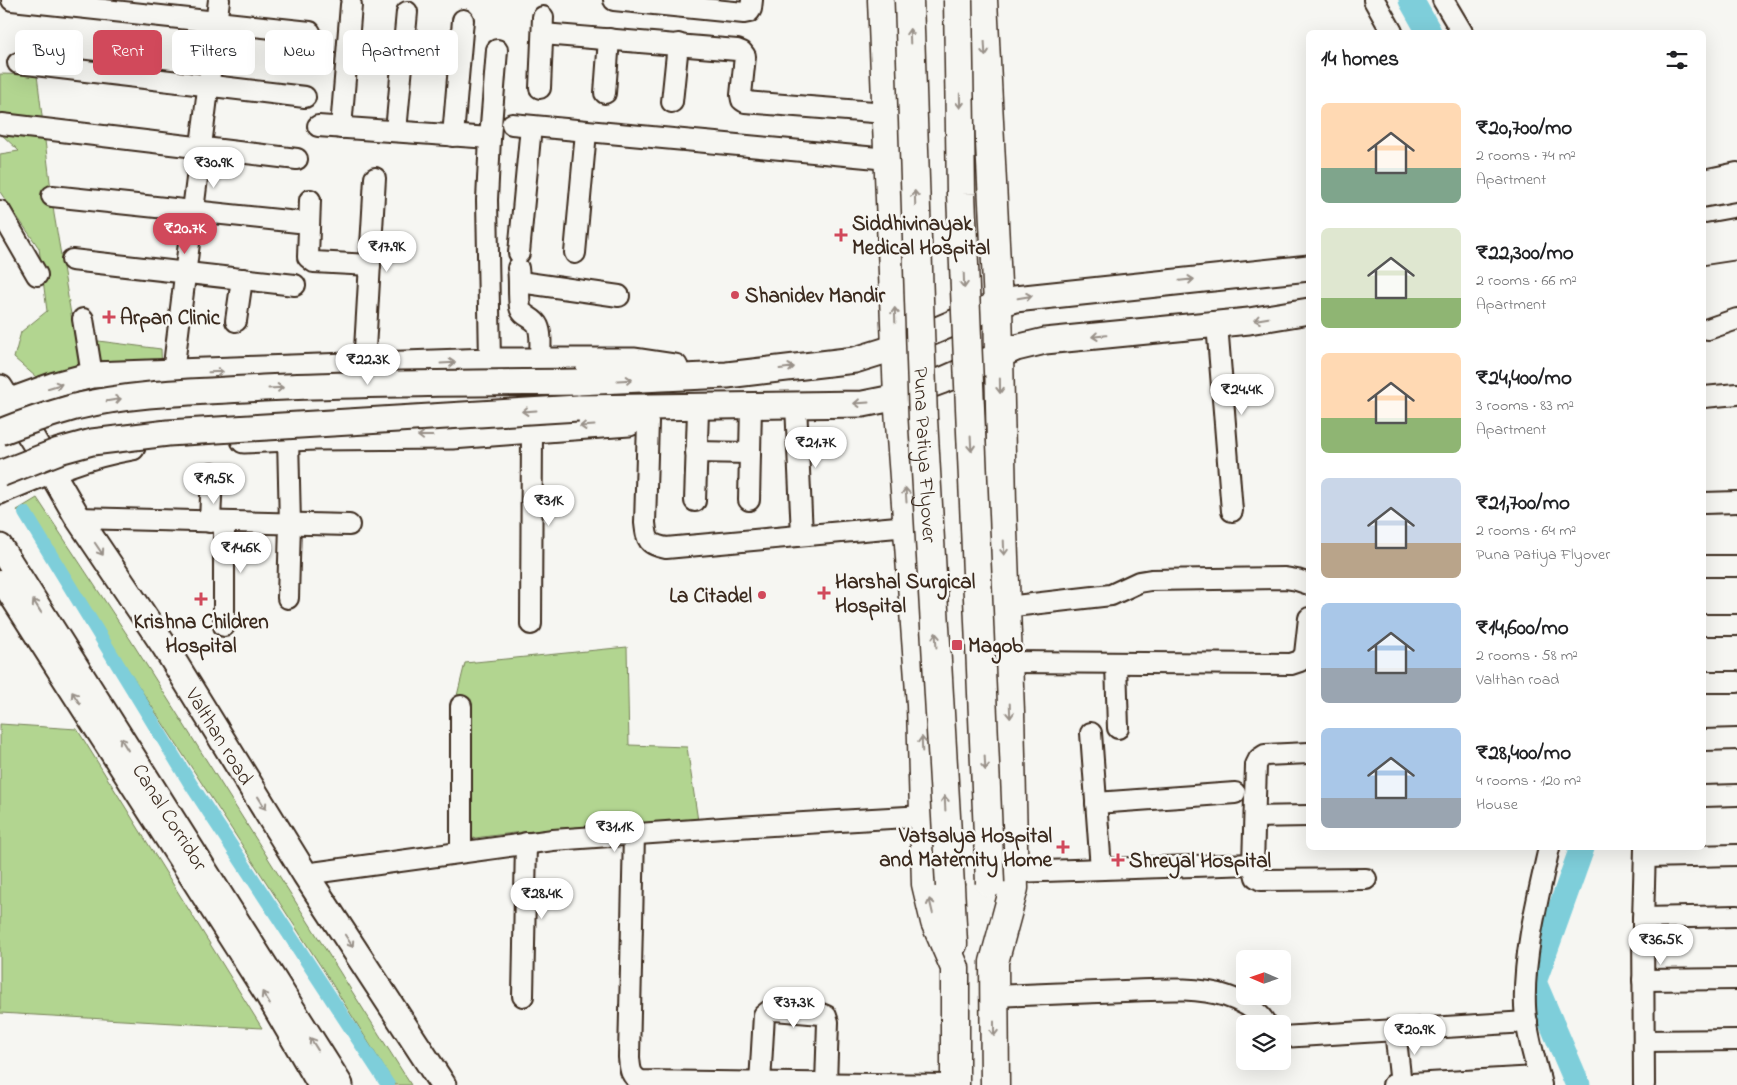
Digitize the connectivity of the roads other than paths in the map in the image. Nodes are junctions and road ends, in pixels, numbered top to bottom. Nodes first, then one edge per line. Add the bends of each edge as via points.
1 (12, 0) edge
2 (219, 0) edge
3 (614, 0) edge
4 (752, 0) edge
5 (882, 0) edge
6 (909, 0) edge
7 (958, 0) edge
8 (983, 0) edge
9 (1374, 0) edge
10 (1443, 0) edge
11 (634, 1) edge
12 (683, 3) edge
13 (351, 5) dead end
14 (407, 12) dead end
15 (463, 20) dead end
16 (216, 22) junction
17 (291, 30) edge
18 (1391, 30) edge
19 (1461, 30) edge
20 (609, 39) junction
21 (678, 44) junction
22 (497, 50) dead end
23 (83, 71) edge
24 (209, 86) junction
25 (540, 88) dead end
26 (605, 93) dead end
27 (304, 97) dead end
28 (672, 102) dead end
29 (886, 113) junction
30 (2, 124) dead end
31 (318, 126) dead end
32 (341, 128) junction
33 (396, 131) junction
34 (586, 132) junction
35 (453, 136) junction
36 (490, 138) junction
37 (201, 148) junction
38 (888, 159) junction
39 (297, 160) dead end
40 (1737, 173) edge
41 (375, 178) dead end
42 (1706, 180) edge
43 (1737, 188) edge
44 (1706, 194) edge
45 (52, 196) dead end
46 (310, 200) dead end
47 (193, 211) junction
48 (1, 216) edge
49 (298, 222) dead end
50 (1737, 231) edge
51 (1706, 237) edge
52 (1737, 249) edge
53 (575, 253) dead end
54 (1706, 254) edge
55 (1306, 259) edge
56 (72, 260) dead end
57 (370, 265) junction
58 (519, 268) junction
59 (1306, 268) edge
60 (186, 273) junction
61 (1251, 273) junction
62 (36, 275) dead end
63 (242, 279) junction
64 (295, 285) dead end
65 (619, 296) dead end
66 (998, 304) junction
67 (1306, 312) edge
68 (83, 319) dead end
69 (1737, 320) edge
70 (236, 321) dead end
71 (1217, 324) junction
72 (1708, 329) dead end
73 (897, 347) junction
74 (999, 356) junction
75 (490, 361) junction
76 (540, 361) junction
77 (364, 366) junction
78 (173, 373) junction
79 (92, 376) junction
80 (727, 376) junction
81 (1737, 394) edge
82 (898, 397) junction
83 (1706, 397) edge
84 (3, 398) edge
85 (796, 405) junction
86 (722, 406) junction
87 (751, 406) junction
88 (698, 411) junction
89 (648, 422) junction
90 (532, 430) junction
91 (0, 432) edge
92 (288, 438) junction
93 (696, 452) junction
94 (750, 453) junction
95 (50, 470) junction
96 (212, 473) dead end
97 (0, 474) edge
98 (0, 491) edge
99 (749, 500) dead end
100 (695, 501) dead end
101 (1737, 502) edge
102 (1706, 503) edge
103 (1232, 511) dead end
104 (78, 518) junction
105 (217, 522) junction
106 (290, 524) junction
107 (349, 525) dead end
108 (908, 526) junction
109 (802, 535) junction
110 (0, 547) edge
111 (1706, 566) edge
112 (1737, 566) edge
113 (0, 581) edge
114 (1306, 583) edge
115 (288, 598) dead end
116 (1006, 607) junction
117 (531, 624) dead end
118 (1737, 625) edge
119 (224, 626) dead end
120 (1706, 626) edge
121 (1306, 645) edge
122 (1008, 662) junction
123 (1116, 662) junction
124 (1304, 667) edge
125 (1706, 682) edge
126 (1737, 682) edge
127 (461, 706) dead end
128 (1118, 728) dead end
129 (1091, 734) dead end
130 (1737, 739) edge
131 (1706, 740) edge
132 (1306, 754) edge
133 (1235, 793) dead end
134 (1737, 795) edge
135 (1706, 796) edge
136 (1096, 803) junction
137 (924, 816) junction
138 (1306, 816) edge
139 (1256, 817) junction
140 (634, 834) junction
141 (526, 843) junction
142 (1549, 850) edge
143 (461, 852) junction
144 (1645, 852) edge
145 (1737, 854) edge
146 (1253, 864) junction
147 (1101, 869) junction
148 (305, 874) junction
149 (1002, 877) junction
150 (1366, 879) dead end
151 (1737, 916) edge
152 (1643, 918) junction
153 (955, 968) junction
154 (1644, 980) junction
155 (1737, 980) edge
156 (523, 996) dead end
157 (994, 996) junction
158 (1258, 1015) edge
159 (1526, 1022) junction
160 (1395, 1030) junction
161 (1291, 1036) edge
162 (1644, 1040) junction
163 (1737, 1040) edge
164 (1540, 1081) edge
165 (760, 1083) junction
166 (705, 1084) edge
167 (826, 1084) junction
168 (318, 1085) edge
169 (340, 1085) edge
170 (443, 1085) edge
171 (904, 1085) edge
172 (948, 1085) edge
173 (954, 1085) edge
174 (994, 1085) edge
175 (1398, 1085) edge
176 (1644, 1085) edge

1 - 16 street
2 - 16 street
3 - 11 street
4 - 12 street via 751,9 744,13
5 - 29 highway
153 -> 6 highway, Puna Patiya Flyover, bridge via 923,419
7 -> 149 highway, bridge via 961,194
8 -> 66 highway
9 - 18 street
10 - 19 street
11 - 12 street
13 - 32 street
14 - 33 street
15 - 35 street
16 - 17 street
16 - 24 street
20 - 21 street
20 - 25 street via 543,26
20 - 26 street
21 - 28 street
21 - 29 street via 742,52 745,56 741,95 745,102
22 - 36 street
23 - 24 street
24 - 27 street
24 - 37 street
29 - 38 highway
30 - 37 street
31 - 32 street
32 - 33 street
33 - 35 street
34 - 38 street
34 - 53 street
34 - 58 street via 521,125
35 - 36 street
36 - 75 street via 487,200
37 - 39 street
37 - 47 street
73 -> 38 highway
40 - 42 street
41 - 57 street
43 - 44 main road
45 - 47 street
46 - 57 street via 310,260
47 - 49 street
47 - 60 street
48 - 62 street
50 - 51 main road
52 - 54 street
55 - 61 street
56 - 60 street
57 - 77 street
58 - 65 street
58 - 76 street via 520,308 538,325
59 - 61 main road
60 - 63 street
60 - 78 street
66 -> 61 main road via 1030,296
63 - 64 street
63 - 70 street
66 - 73 main road
66 - 74 highway
67 -> 71 main road
68 - 79 street
69 - 72 street
71 -> 74 main road via 1045,341
71 - 103 street
80 -> 73 main road via 855,360
73 - 82 highway
74 - 82 main road
74 -> 116 highway
75 - 76 main road
77 -> 75 main road
76 - 80 main road via 635,361
78 -> 77 main road
78 - 79 main road
84 -> 79 main road
91 -> 80 main road, bridge via 77,407 167,394 309,386
81 - 83 street
82 -> 85 main road via 863,404
108 -> 82 highway
84 - 95 main road, Valthan road via 34,440
85 - 87 main road
85 - 109 street
86 - 87 main road
86 - 88 main road
86 -> 97 main road, bridge via 578,408 159,434 92,442
87 - 94 street
88 - 89 main road
88 - 93 street
89 -> 90 main road
89 - 109 street via 645,523 646,537 652,545 666,548
90 -> 92 main road via 452,436
90 - 117 street
92 - 95 main road via 135,446 108,451
92 - 106 street
93 - 94 street
93 - 100 street
94 - 99 street
95 - 98 main road
95 - 104 main road, Valthan road
96 - 105 street
101 - 102 street
104 - 105 street
104 -> 148 main road, Valthan road via 165,647
105 - 106 street
105 - 119 street
106 - 107 street
106 - 115 street
108 - 109 street
137 -> 108 highway via 921,705
169 -> 110 main road, Canal Corridor
111 - 112 street
168 -> 113 street via 261,988
114 - 116 street via 1285,578 1151,580 1111,595
116 - 122 highway
118 - 120 street
121 - 124 street
122 - 123 street
122 -> 149 highway
123 - 124 street via 1291,664
123 - 128 street
125 - 126 street
127 - 143 street
129 - 136 street
130 - 131 street
132 - 139 street via 1273,754 1259,758 1256,765
133 - 136 street
134 - 135 street
136 - 147 street
137 - 140 street
153 -> 137 highway via 935,922 926,884
138 - 139 street
139 - 146 street
140 - 141 street
140 - 166 street via 630,1070 634,1078 641,1081
141 - 143 street
141 - 156 street
142 - 159 street via 1525,982
143 - 148 street
144 - 145 street
144 - 152 street
146 - 147 street
146 - 150 street via 1256,877 1261,880
147 - 149 street
148 -> 170 main road, Valthan road
149 - 157 highway
151 - 152 street
152 - 154 street
153 - 173 highway, Puna Patiya Flyover
154 - 155 street
154 - 162 street
157 - 158 street via 1168,989 1198,991 1226,996 1245,1004
157 -> 174 highway
159 - 160 street
159 - 164 street
160 - 161 street
160 - 175 street
162 - 163 street
162 - 176 street
164 - 175 street
165 - 166 street
165 - 167 street
165 - 167 street via 764,1015 775,1010 826,1016
167 - 171 street
171 - 172 street

